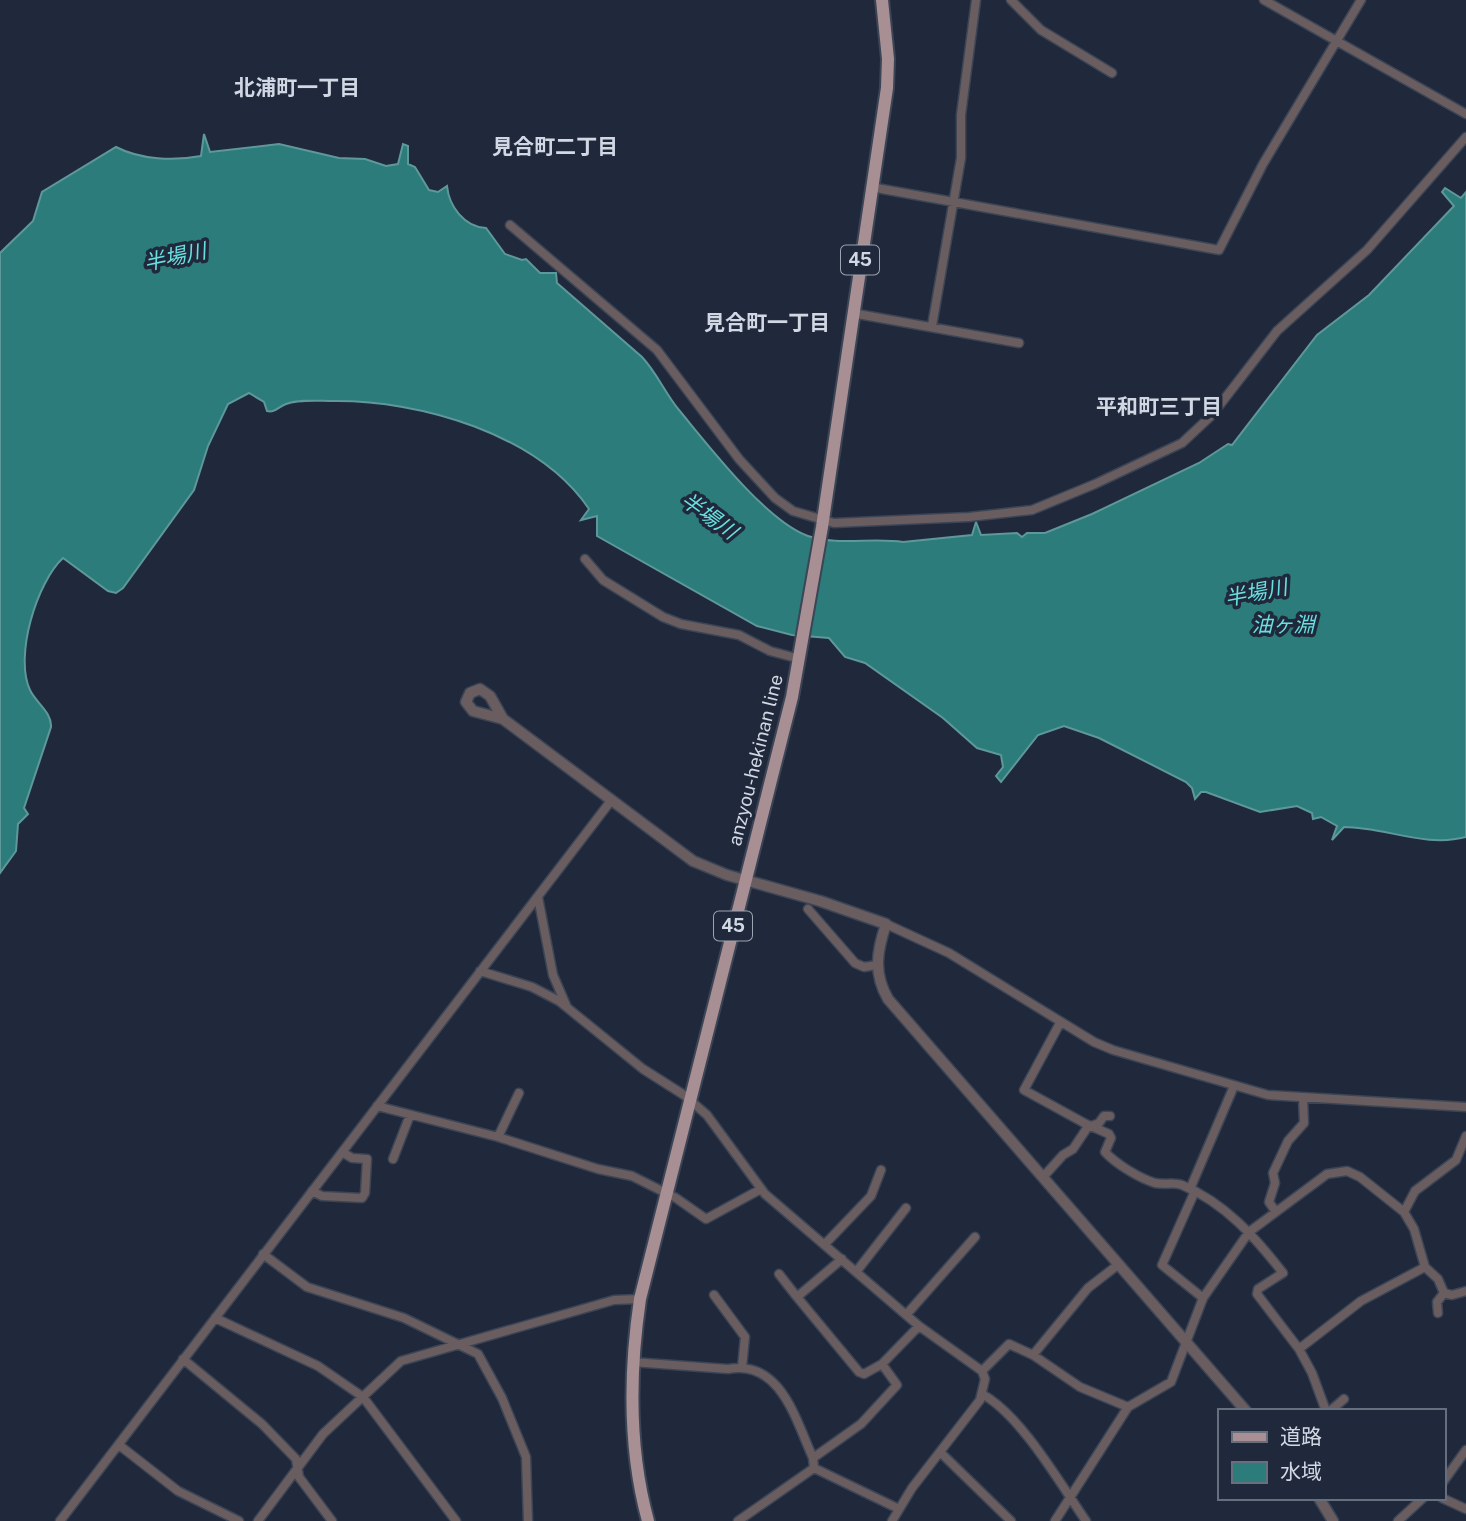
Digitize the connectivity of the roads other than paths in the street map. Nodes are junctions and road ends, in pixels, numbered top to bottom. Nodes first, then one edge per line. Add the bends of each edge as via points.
1 (882, 0) edge
2 (976, 0) edge
3 (1011, 0) edge
4 (1264, 0) edge
5 (1361, 0) edge
6 (1336, 43) junction
7 (1112, 73) dead end
8 (1466, 114) edge
9 (1466, 137) edge
10 (871, 187) junction
11 (952, 202) junction
12 (510, 225) dead end
13 (852, 313) junction
14 (932, 326) junction
15 (1019, 343) dead end
16 (822, 524) junction
17 (585, 559) dead end
18 (800, 659) junction
19 (503, 719) dead end
20 (610, 802) junction
21 (745, 881) junction
22 (538, 897) junction
23 (808, 909) dead end
24 (886, 924) junction
25 (877, 965) junction
26 (480, 971) junction
27 (568, 1008) junction
28 (1060, 1023) junction
29 (1234, 1086) junction
30 (519, 1093) dead end
31 (1303, 1098) junction
32 (689, 1099) junction
33 (377, 1106) junction
34 (1466, 1107) edge
35 (410, 1115) junction
36 (1110, 1116) dead end
37 (1091, 1125) junction
38 (1466, 1136) edge
39 (498, 1137) junction
40 (342, 1152) junction
41 (393, 1159) dead end
42 (881, 1170) dead end
43 (1044, 1176) junction
44 (761, 1189) junction
45 (1192, 1190) junction
46 (312, 1191) junction
47 (665, 1193) junction
48 (906, 1208) dead end
49 (1276, 1212) junction
50 (1404, 1212) junction
51 (1249, 1232) junction
52 (975, 1237) dead end
53 (825, 1244) junction
54 (263, 1254) junction
55 (842, 1259) junction
56 (1119, 1264) junction
57 (1425, 1267) junction
58 (856, 1272) junction
59 (779, 1274) dead end
60 (1466, 1292) edge
61 (1444, 1293) junction
62 (714, 1295) dead end
63 (797, 1297) junction
64 (1203, 1298) junction
65 (639, 1299) junction
66 (1438, 1313) dead end
67 (906, 1314) junction
68 (215, 1318) junction
69 (919, 1326) junction
70 (1185, 1340) junction
71 (458, 1343) junction
72 (1299, 1349) junction
73 (1033, 1355) junction
74 (183, 1359) junction
75 (632, 1362) junction
76 (882, 1364) junction
77 (742, 1367) junction
78 (982, 1371) junction
79 (982, 1394) junction
80 (363, 1397) junction
81 (1344, 1399) dead end
82 (1128, 1407) junction
83 (1244, 1409) edge
84 (1326, 1409) edge
85 (1330, 1409) edge
86 (119, 1445) junction
87 (1466, 1450) edge
88 (940, 1452) junction
89 (813, 1458) junction
90 (814, 1468) junction
91 (298, 1469) junction
92 (1445, 1479) edge
93 (1070, 1497) junction
94 (1445, 1499) edge
95 (1320, 1500) edge
96 (1419, 1500) edge
97 (897, 1508) junction
98 (1466, 1509) edge
99 (60, 1521) edge
100 (239, 1521) edge
101 (258, 1521) edge
102 (332, 1521) edge
103 (456, 1521) edge
104 (528, 1521) edge
105 (648, 1521) edge
106 (738, 1521) edge
107 (892, 1521) edge
108 (1012, 1521) edge
109 (1055, 1521) edge
110 (1086, 1521) edge
111 (1333, 1521) edge
112 (1398, 1521) edge

1 - 10 main road, anzyou-hekinan line / 45 via 887,88
2 - 11 street via 961,115 961,158
3 - 7 street via 1041,30
4 - 6 street
5 - 6 street
6 - 8 street
6 - 11 street via 1263,164 1219,250
9 - 16 street via 1367,250 1277,331 1212,415 1182,443 1032,510
10 - 11 street
10 - 13 main road, anzyou-hekinan line / 45
11 - 14 street
12 - 16 street via 657,350 739,459 775,498
13 - 14 street
13 - 16 main road, anzyou-hekinan line / 45
14 - 15 street
16 - 18 main road, anzyou-hekinan line / 45
17 - 18 street via 603,580 663,617 738,635
18 - 21 main road, anzyou-hekinan line / 45
19 - 20 street
20 - 21 street via 684,857
20 - 22 street
21 - 24 street
21 - 32 main road, anzyou-hekinan line / 45
22 - 26 street
22 - 27 street via 554,975
23 - 25 street via 855,963
24 - 25 street
24 - 28 street via 941,948
25 - 43 street via 880,983 893,1004
26 - 27 street via 540,990
26 - 33 street
27 - 32 street via 643,1069
28 - 29 street via 1104,1047
28 - 37 street via 1024,1090
29 - 31 street via 1268,1096
29 - 45 street
30 - 39 street
31 - 34 street
31 - 49 street via 1304,1123 1288,1141 1273,1172 1269,1202
32 - 44 street
32 - 47 main road, anzyou-hekinan line / 45
33 - 35 street
33 - 40 street
35 - 39 street
35 - 41 street
36 - 37 street
37 - 43 street via 1070,1153
37 - 45 street via 1110,1134 1105,1152 1110,1158 1151,1181 1172,1182
38 - 50 street via 1456,1160 1415,1191
39 - 47 street via 632,1176
40 - 46 street
40 - 46 street via 367,1159 362,1198 321,1196
42 - 53 street via 871,1196
43 - 56 street
44 - 47 street via 706,1219
44 - 53 street
45 - 51 street via 1209,1198
45 - 64 street via 1162,1265
46 - 54 street
47 - 65 main road, anzyou-hekinan line / 45
48 - 58 street
49 - 50 street via 1327,1174 1341,1171 1360,1177
49 - 51 street
50 - 57 street
51 - 64 street
51 - 72 street via 1283,1273 1256,1294
52 - 67 street
53 - 55 street
54 - 68 street
54 - 71 street via 307,1287 404,1318
55 - 58 street
55 - 63 street
56 - 70 street
56 - 73 street via 1088,1288
57 - 61 street
57 - 72 street via 1361,1301
58 - 67 street
59 - 63 street
60 - 61 street
61 - 66 street via 1437,1302
62 - 77 street via 745,1337
63 - 76 street via 859,1372 864,1374
64 - 70 street
65 - 71 street via 614,1300
65 - 75 main road, anzyou-hekinan line / 45
67 - 69 street
68 - 74 street
68 - 80 street via 318,1366
69 - 76 street
69 - 78 street
70 - 82 street via 1171,1382
70 - 83 street
71 - 80 street via 401,1361
71 - 104 street via 482,1359 523,1448
72 - 84 street
73 - 78 street via 1006,1344
73 - 82 street via 1085,1390
74 - 86 street
74 - 91 street via 262,1424 296,1459
75 - 77 street
75 - 105 main road, anzyou-hekinan line / 45 via 633,1450
76 - 89 street via 897,1385 861,1424
77 - 89 street via 779,1385
78 - 79 street
79 - 88 street
79 - 93 street via 1035,1447
80 - 91 street via 323,1434
80 - 103 street
81 - 85 street
82 - 93 street
86 - 99 street
86 - 100 street via 178,1491
87 - 92 street
88 - 97 street
88 - 108 street
89 - 90 street
90 - 97 street
90 - 106 street
91 - 101 street
91 - 102 street via 299,1477
93 - 109 street
93 - 110 street
94 - 98 street
95 - 111 street
96 - 112 street
97 - 107 street

